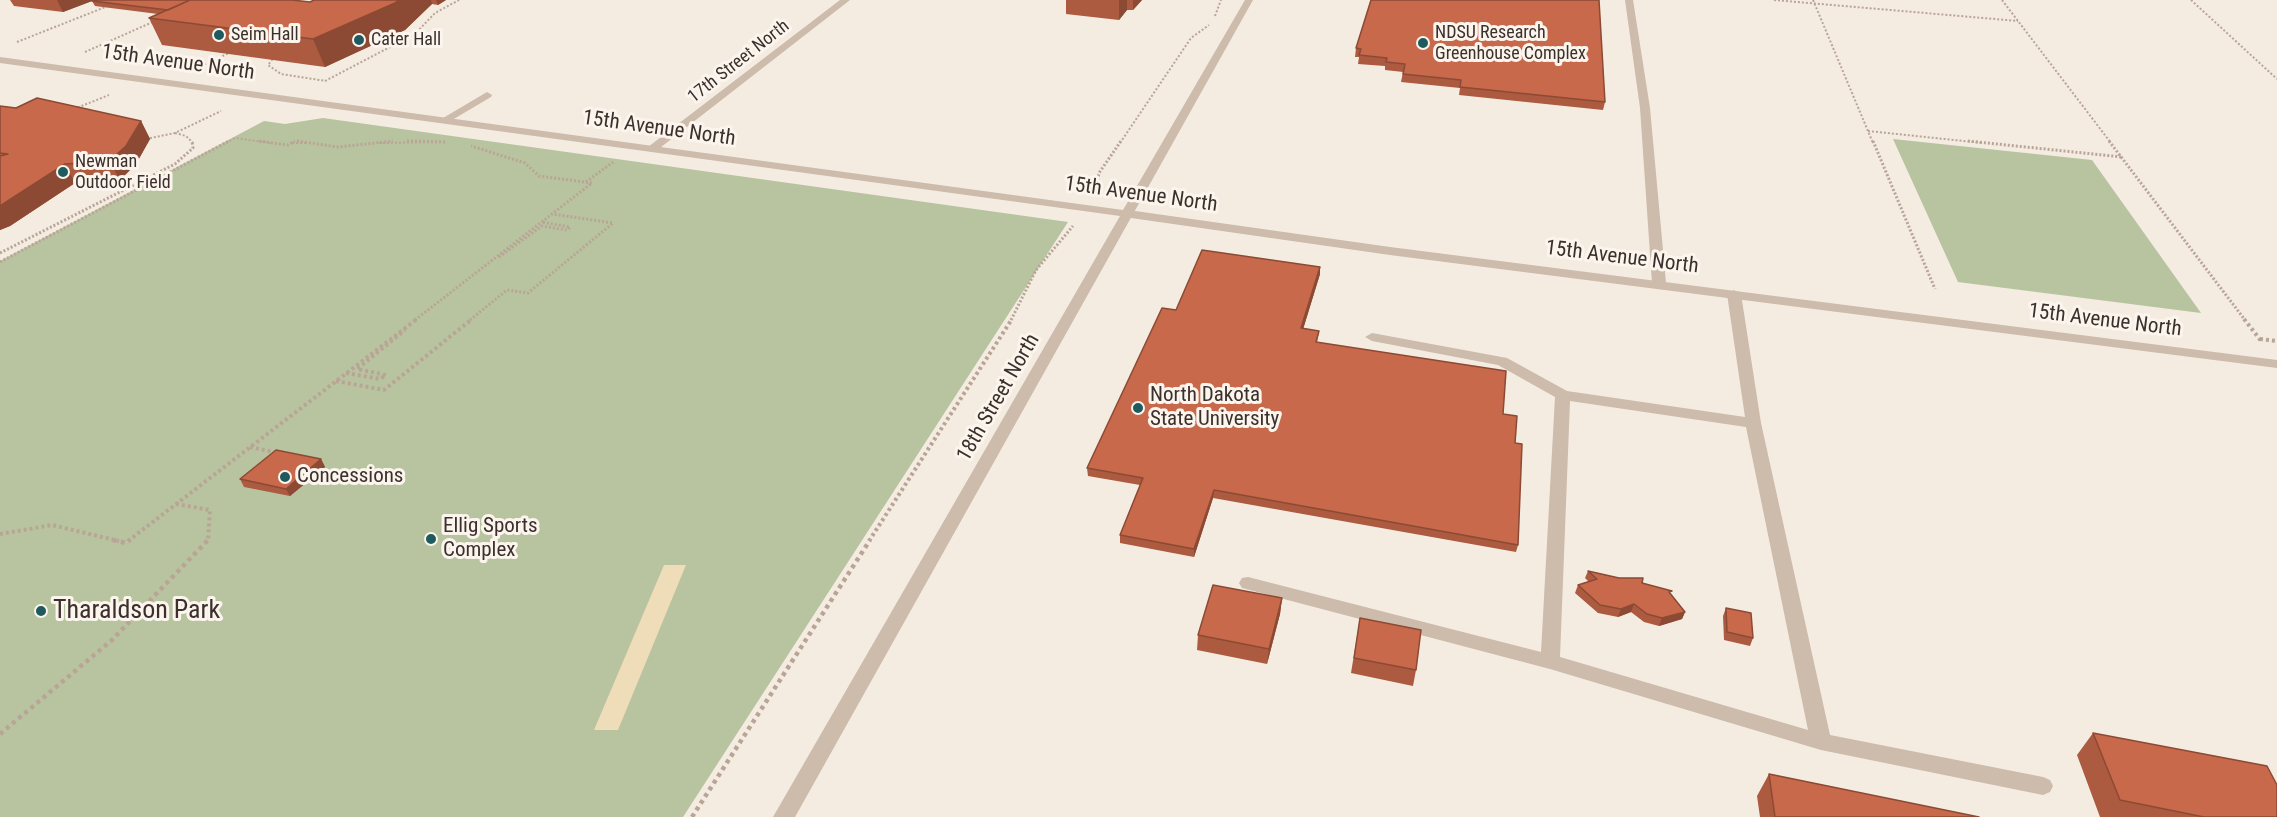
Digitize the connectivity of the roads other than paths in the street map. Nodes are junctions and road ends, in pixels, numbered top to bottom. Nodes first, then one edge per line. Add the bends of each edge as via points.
1 (846, 0) edge
2 (1250, 0) edge
3 (1629, 0) edge
4 (0, 60) edge
5 (487, 95) dead end
6 (443, 121) junction
7 (652, 149) junction
8 (1128, 214) junction
9 (1659, 283) junction
10 (1734, 294) junction
11 (1372, 337) dead end
12 (2277, 364) edge
13 (1563, 395) junction
14 (1753, 423) junction
15 (1248, 584) dead end
16 (1550, 662) junction
17 (1821, 742) junction
18 (2043, 786) dead end
19 (784, 817) edge

1 - 7 street, 17th Street North
2 - 8 street, 18th Street North
3 - 9 street via 1645,108
4 - 6 street, 15th Avenue North
5 - 6 street
6 - 7 street, 15th Avenue North
7 - 8 street, 15th Avenue North
8 - 9 street, 15th Avenue North
8 - 19 street, 18th Street North
9 - 10 street, 15th Avenue North
10 - 12 street, 15th Avenue North
10 - 14 street
11 - 13 street via 1502,360
13 - 14 street
13 - 16 street
14 - 17 street
15 - 16 street
16 - 17 street
17 - 18 street

